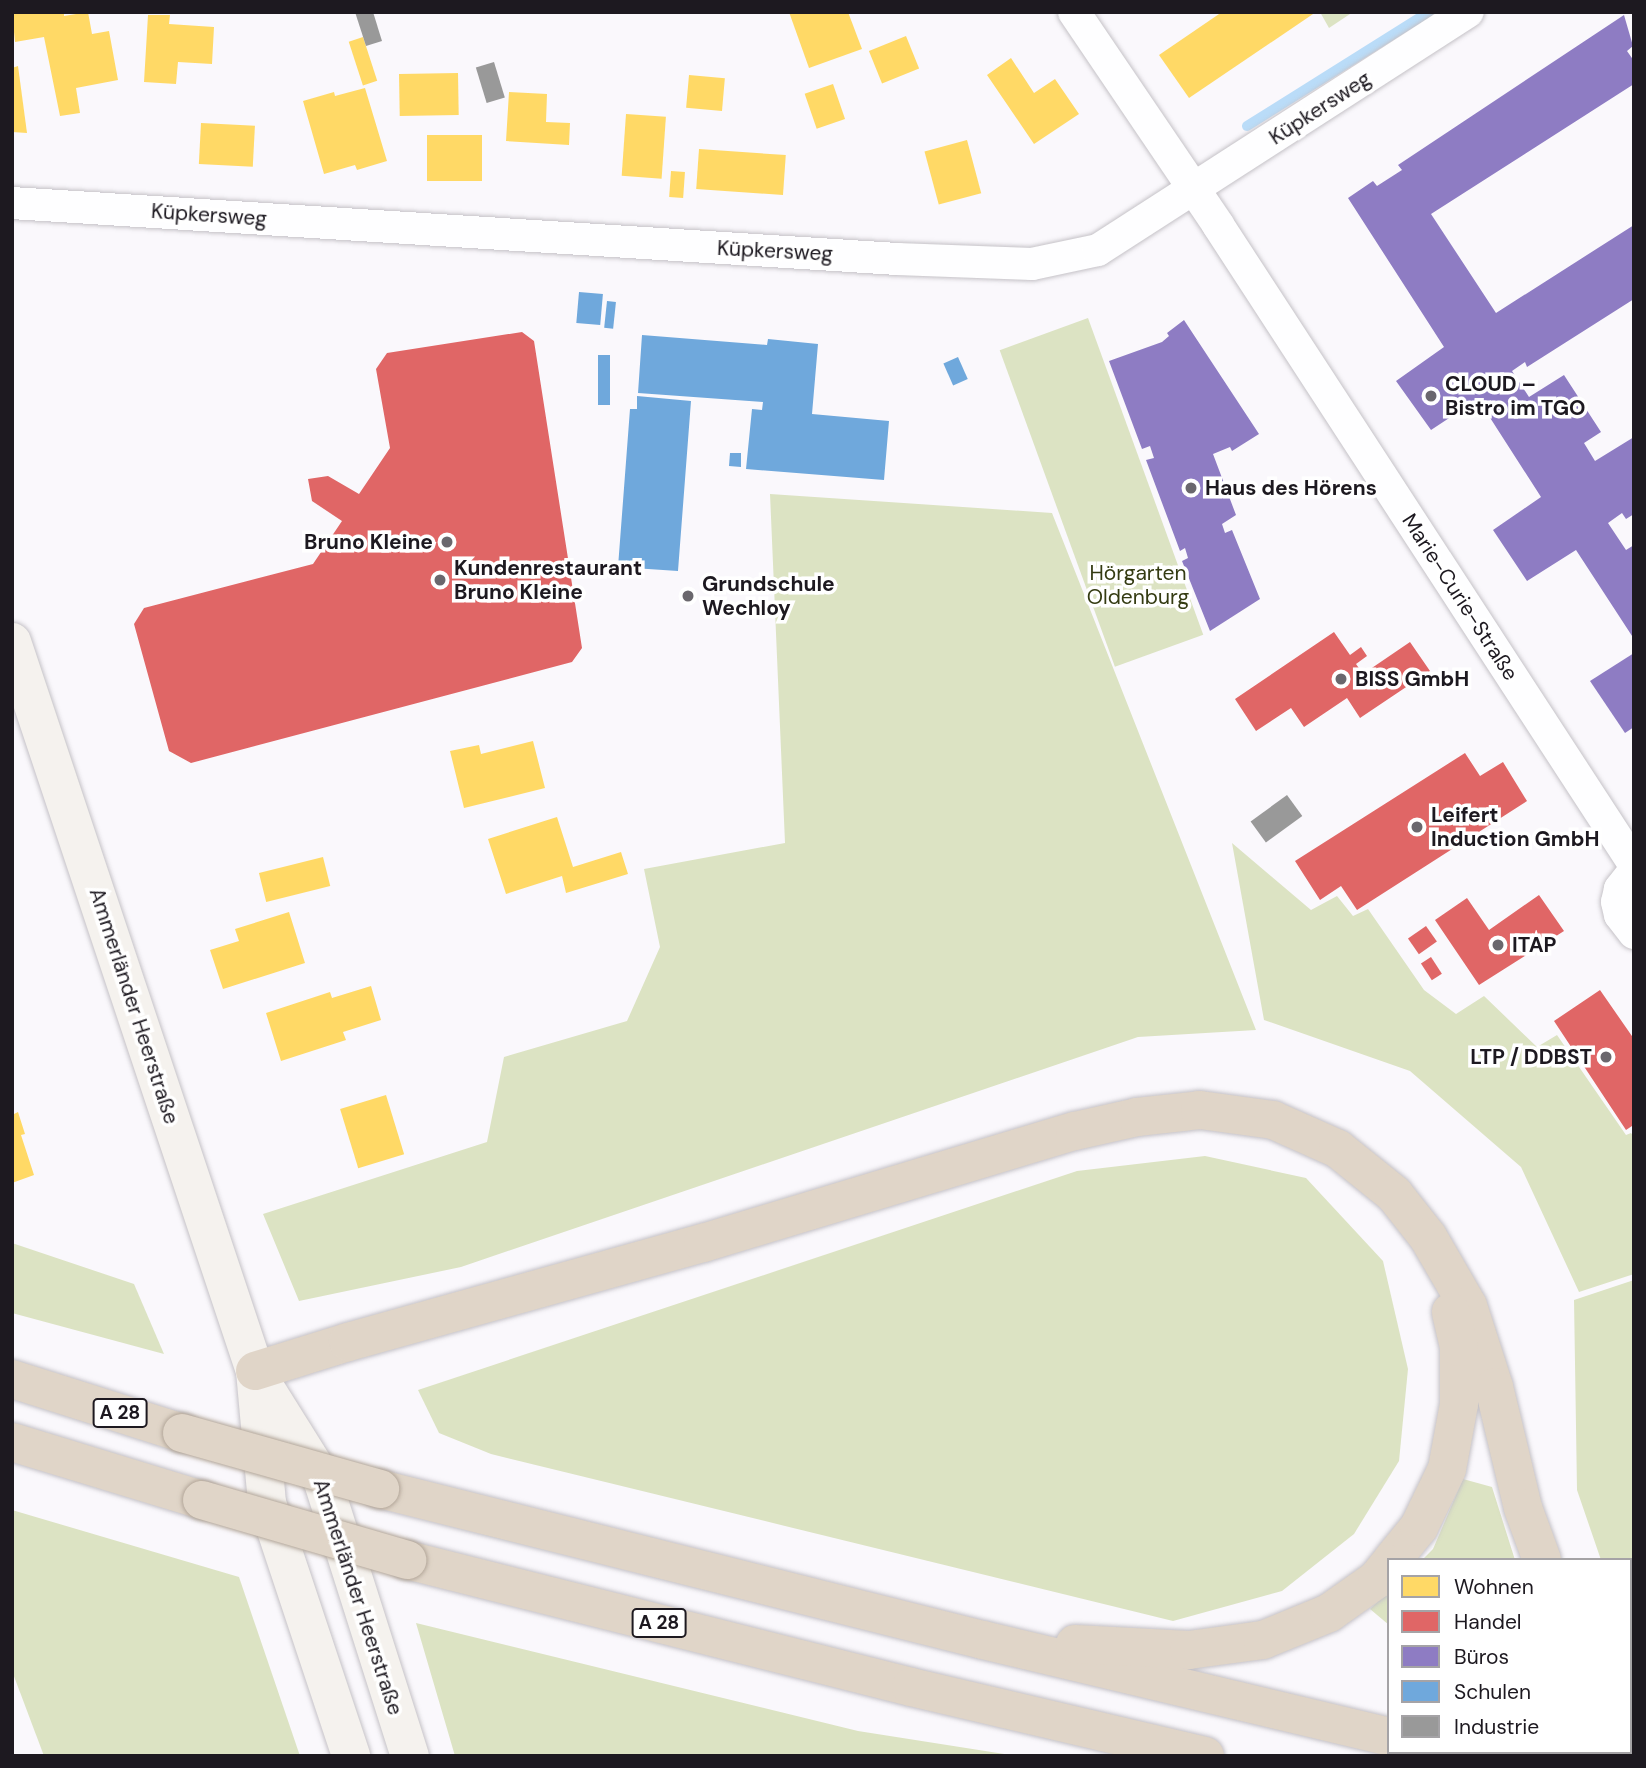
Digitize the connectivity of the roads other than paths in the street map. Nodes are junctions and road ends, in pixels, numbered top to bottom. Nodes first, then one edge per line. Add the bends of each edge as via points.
1 (1074, 12) edge
2 (1468, 12) edge
3 (1194, 190) junction
4 (12, 203) edge
5 (12, 642) edge
6 (1634, 864) edge
7 (1634, 871) edge
8 (1634, 933) edge
9 (1428, 1237) junction
10 (255, 1371) junction
11 (12, 1379) edge
12 (12, 1442) edge
13 (1394, 1558) edge
14 (1541, 1558) edge
15 (1387, 1566) edge
16 (983, 1640) junction
17 (1387, 1737) edge
18 (351, 1756) edge
19 (410, 1756) edge
20 (1205, 1756) edge

1 - 3 street, Marie-Curie-Straße
2 - 3 street, Küpkersweg
3 - 4 street, Küpkersweg via 1098,250 1032,264
3 - 6 street, Marie-Curie-Straße
5 - 10 street, Ammerländer Heerstraße
7 - 8 street via 1620,889 1618,902 1620,915
9 - 10 highway via 1394,1194 1338,1149 1273,1119 1200,1110 1137,1116
9 - 13 highway via 1459,1347 1459,1404 1447,1469 1419,1527
9 - 14 highway via 1468,1306 1494,1387 1523,1508
10 - 18 street, Ammerländer Heerstraße via 267,1503
10 - 19 street, Ammerländer Heerstraße via 322,1479
11 - 16 highway, A 28, bridge via 380,1489
12 - 20 highway, A 28, bridge via 407,1560
15 - 16 highway via 1329,1613 1264,1640 1189,1650
16 - 17 highway, A 28

